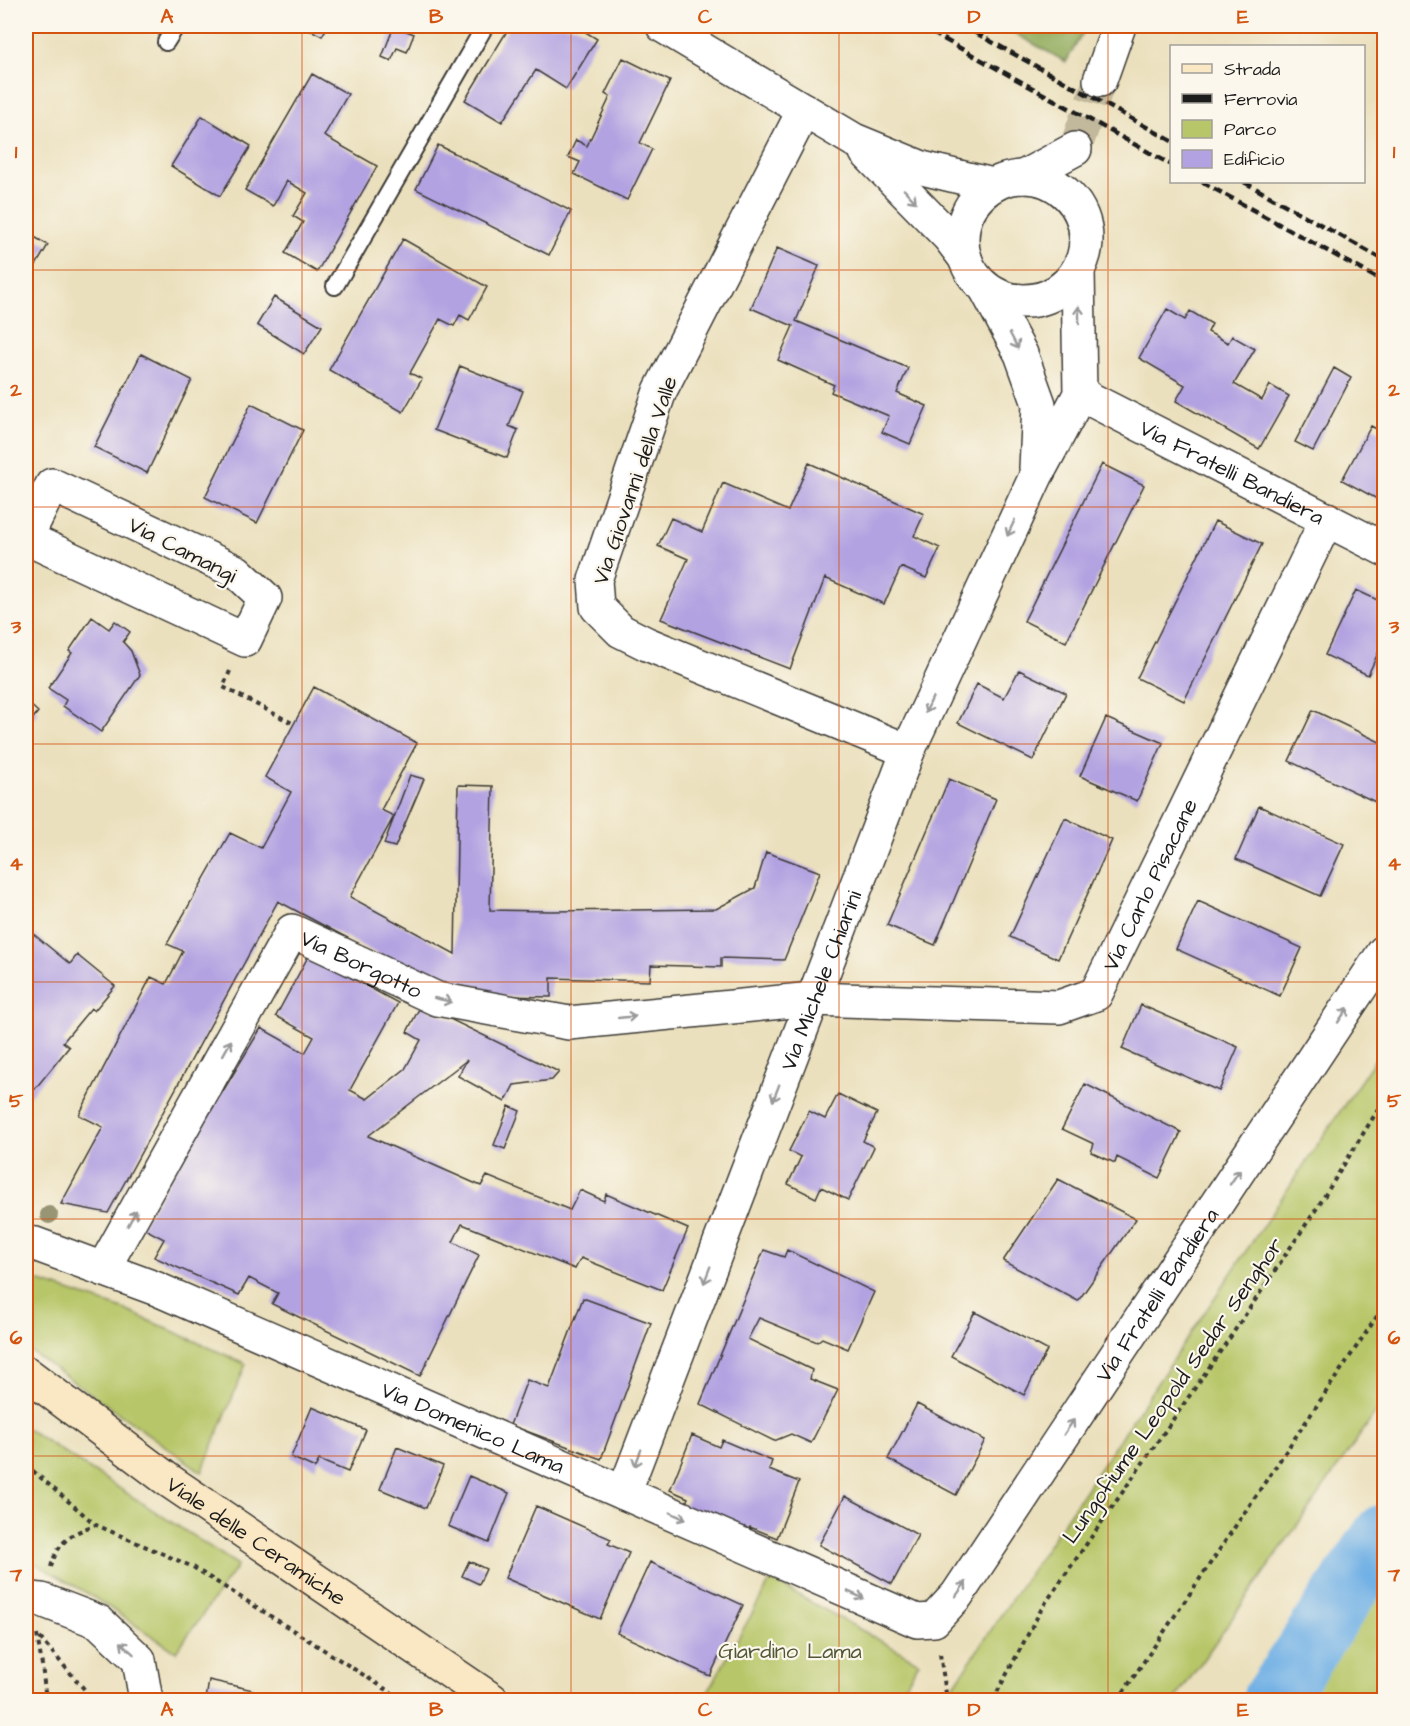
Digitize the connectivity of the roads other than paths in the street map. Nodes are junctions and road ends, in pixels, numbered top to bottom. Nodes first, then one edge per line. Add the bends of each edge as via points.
1 (176, 26) edge
2 (485, 26) edge
3 (663, 26) edge
4 (1119, 26) edge
5 (166, 42) dead end
6 (1100, 80) tunnel mouth
7 (804, 111) junction
8 (854, 140) junction
9 (1008, 181) junction
10 (1070, 197) junction
11 (965, 258) junction
12 (1078, 270) junction
13 (335, 286) dead end
14 (986, 289) junction
15 (1080, 394) junction
16 (1036, 476) junction
17 (1327, 519) junction
18 (26, 538) edge
19 (1384, 549) edge
20 (908, 751) junction
21 (1384, 952) edge
22 (812, 999) junction
23 (26, 1243) edge
24 (104, 1269) junction
25 (26, 1373) edge
26 (624, 1493) junction
27 (26, 1598) edge
28 (925, 1621) joint
29 (146, 1701) edge
30 (492, 1701) edge

1 - 5 lane
2 - 13 lane
3 - 7 street
4 - 6 street
7 - 8 street
7 - 20 street, Via Giovanni della Valle via 660,391 595,580 597,608 621,631 647,644
8 - 9 street via 922,168
8 -> 11 street
9 - 10 street via 1040,180 1057,186
9 - 10 street via 1075,148
9 - 11 street via 977,199 966,216 962,237
10 - 12 street via 1086,232 1085,252
11 - 14 street
12 - 14 street via 1065,286 1047,297 1026,302 1005,299
15 -> 12 street, Via Michele Chiarini
14 -> 16 street, Via Michele Chiarini via 1021,354 1039,404
15 - 16 street, Via Michele Chiarini
15 - 17 street, Via Fratelli Bandiera
16 -> 20 street, Via Michele Chiarini
17 - 19 street, Via Fratelli Bandiera
17 - 22 street, Via Carlo Pisacane via 1096,994 1059,1007
18 - 18 street, Via Camangi via 52,485 237,572 265,598 244,640
20 - 22 street, Via Michele Chiarini
28 -> 21 street, Via Fratelli Bandiera via 957,1595
24 -> 22 street, Via Borgotto via 292,931 437,999 569,1023
22 -> 26 street, Via Michele Chiarini
23 - 24 street, Via Domenico Lama
24 - 26 street, Via Domenico Lama
25 - 30 main road, Viale delle Ceramiche via 168,1480
26 -> 28 street, Via Domenico Lama
29 -> 27 street via 140,1660 99,1622 42,1600

